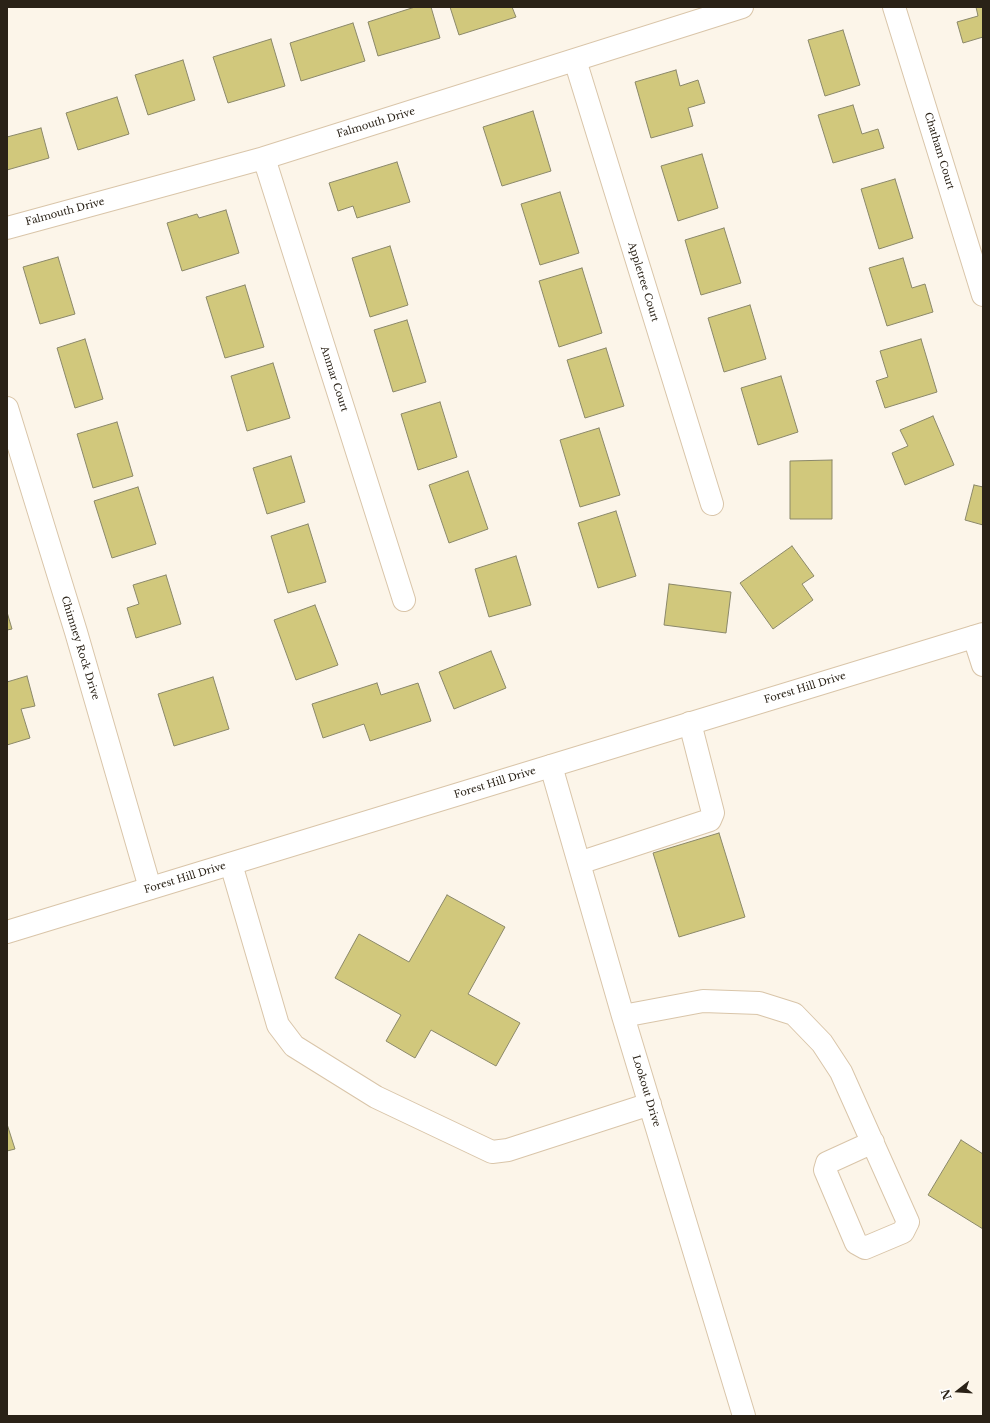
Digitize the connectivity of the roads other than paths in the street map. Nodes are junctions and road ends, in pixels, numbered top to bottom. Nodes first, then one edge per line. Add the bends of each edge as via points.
1 (742, 7) edge
2 (894, 7) edge
3 (575, 60) junction
4 (264, 158) junction
5 (7, 228) edge
6 (983, 295) edge
7 (7, 408) edge
8 (712, 504) dead end
9 (404, 600) dead end
10 (978, 635) edge
11 (983, 665) edge
12 (690, 723) junction
13 (551, 766) junction
14 (579, 863) junction
15 (231, 864) junction
16 (150, 888) junction
17 (7, 932) edge
18 (623, 1016) junction
19 (650, 1104) junction
20 (873, 1142) junction
21 (744, 1416) edge

1 - 3 street, Falmouth Drive
2 - 6 street, Chatham Court
3 - 4 street, Falmouth Drive
3 - 8 street, Appletree Court
4 - 5 street, Falmouth Drive
4 - 9 street, Anmar Court
7 - 16 street, Chimney Rock Drive via 76,632
10 - 11 street
10 - 12 street, Forest Hill Drive
12 - 13 street, Forest Hill Drive
12 - 14 street via 713,813 710,820
13 - 14 street, Lookout Drive
13 - 15 street, Forest Hill Drive
14 - 18 street, Lookout Drive
15 - 16 street, Forest Hill Drive
15 - 19 street via 278,1025 294,1046 376,1097 492,1152 508,1150
16 - 17 street, Forest Hill Drive
18 - 19 street, Lookout Drive
18 - 20 street via 703,1001 759,1003 794,1014 822,1043 841,1072
19 - 21 street, Lookout Drive
20 - 20 street via 908,1222 903,1232 865,1248 856,1243 825,1170 827,1163

